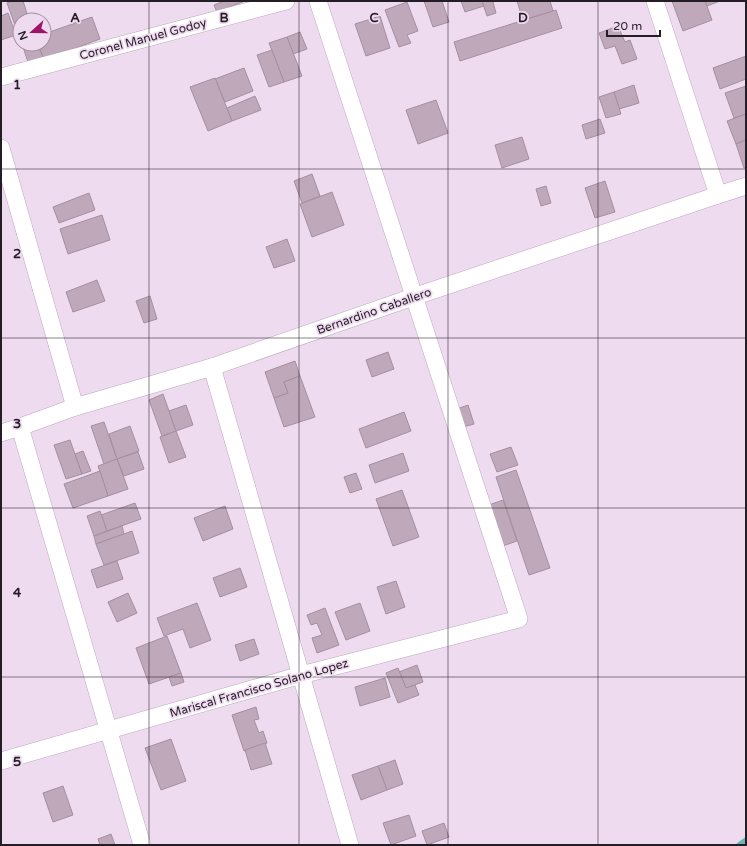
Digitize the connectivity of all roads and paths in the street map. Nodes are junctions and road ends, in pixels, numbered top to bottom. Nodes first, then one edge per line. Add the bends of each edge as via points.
1 (286, 1) edge
2 (318, 1) edge
3 (655, 1) edge
4 (1, 77) edge
5 (1, 148) edge
6 (746, 186) edge
7 (718, 195) junction
8 (413, 297) junction
9 (212, 367) junction
10 (75, 406) junction
11 (20, 427) junction
12 (1, 433) edge
13 (301, 675) junction
14 (109, 730) junction
15 (1, 761) edge
16 (142, 845) edge
17 (350, 845) edge

1 - 4 street, Coronel Manuel Godoy
2 - 8 street
3 - 7 street
5 - 10 street
6 - 7 street, Bernardino Caballero
7 - 8 street, Bernardino Caballero
8 - 9 street, Bernardino Caballero
8 - 13 street, Mariscal Francisco Solano Lopez via 519,619
9 - 10 street, Bernardino Caballero
9 - 13 street
10 - 11 street, Bernardino Caballero
11 - 12 street, Bernardino Caballero
11 - 14 street
13 - 14 street, Mariscal Francisco Solano Lopez
13 - 17 street
14 - 15 street, Mariscal Francisco Solano Lopez
14 - 16 street

